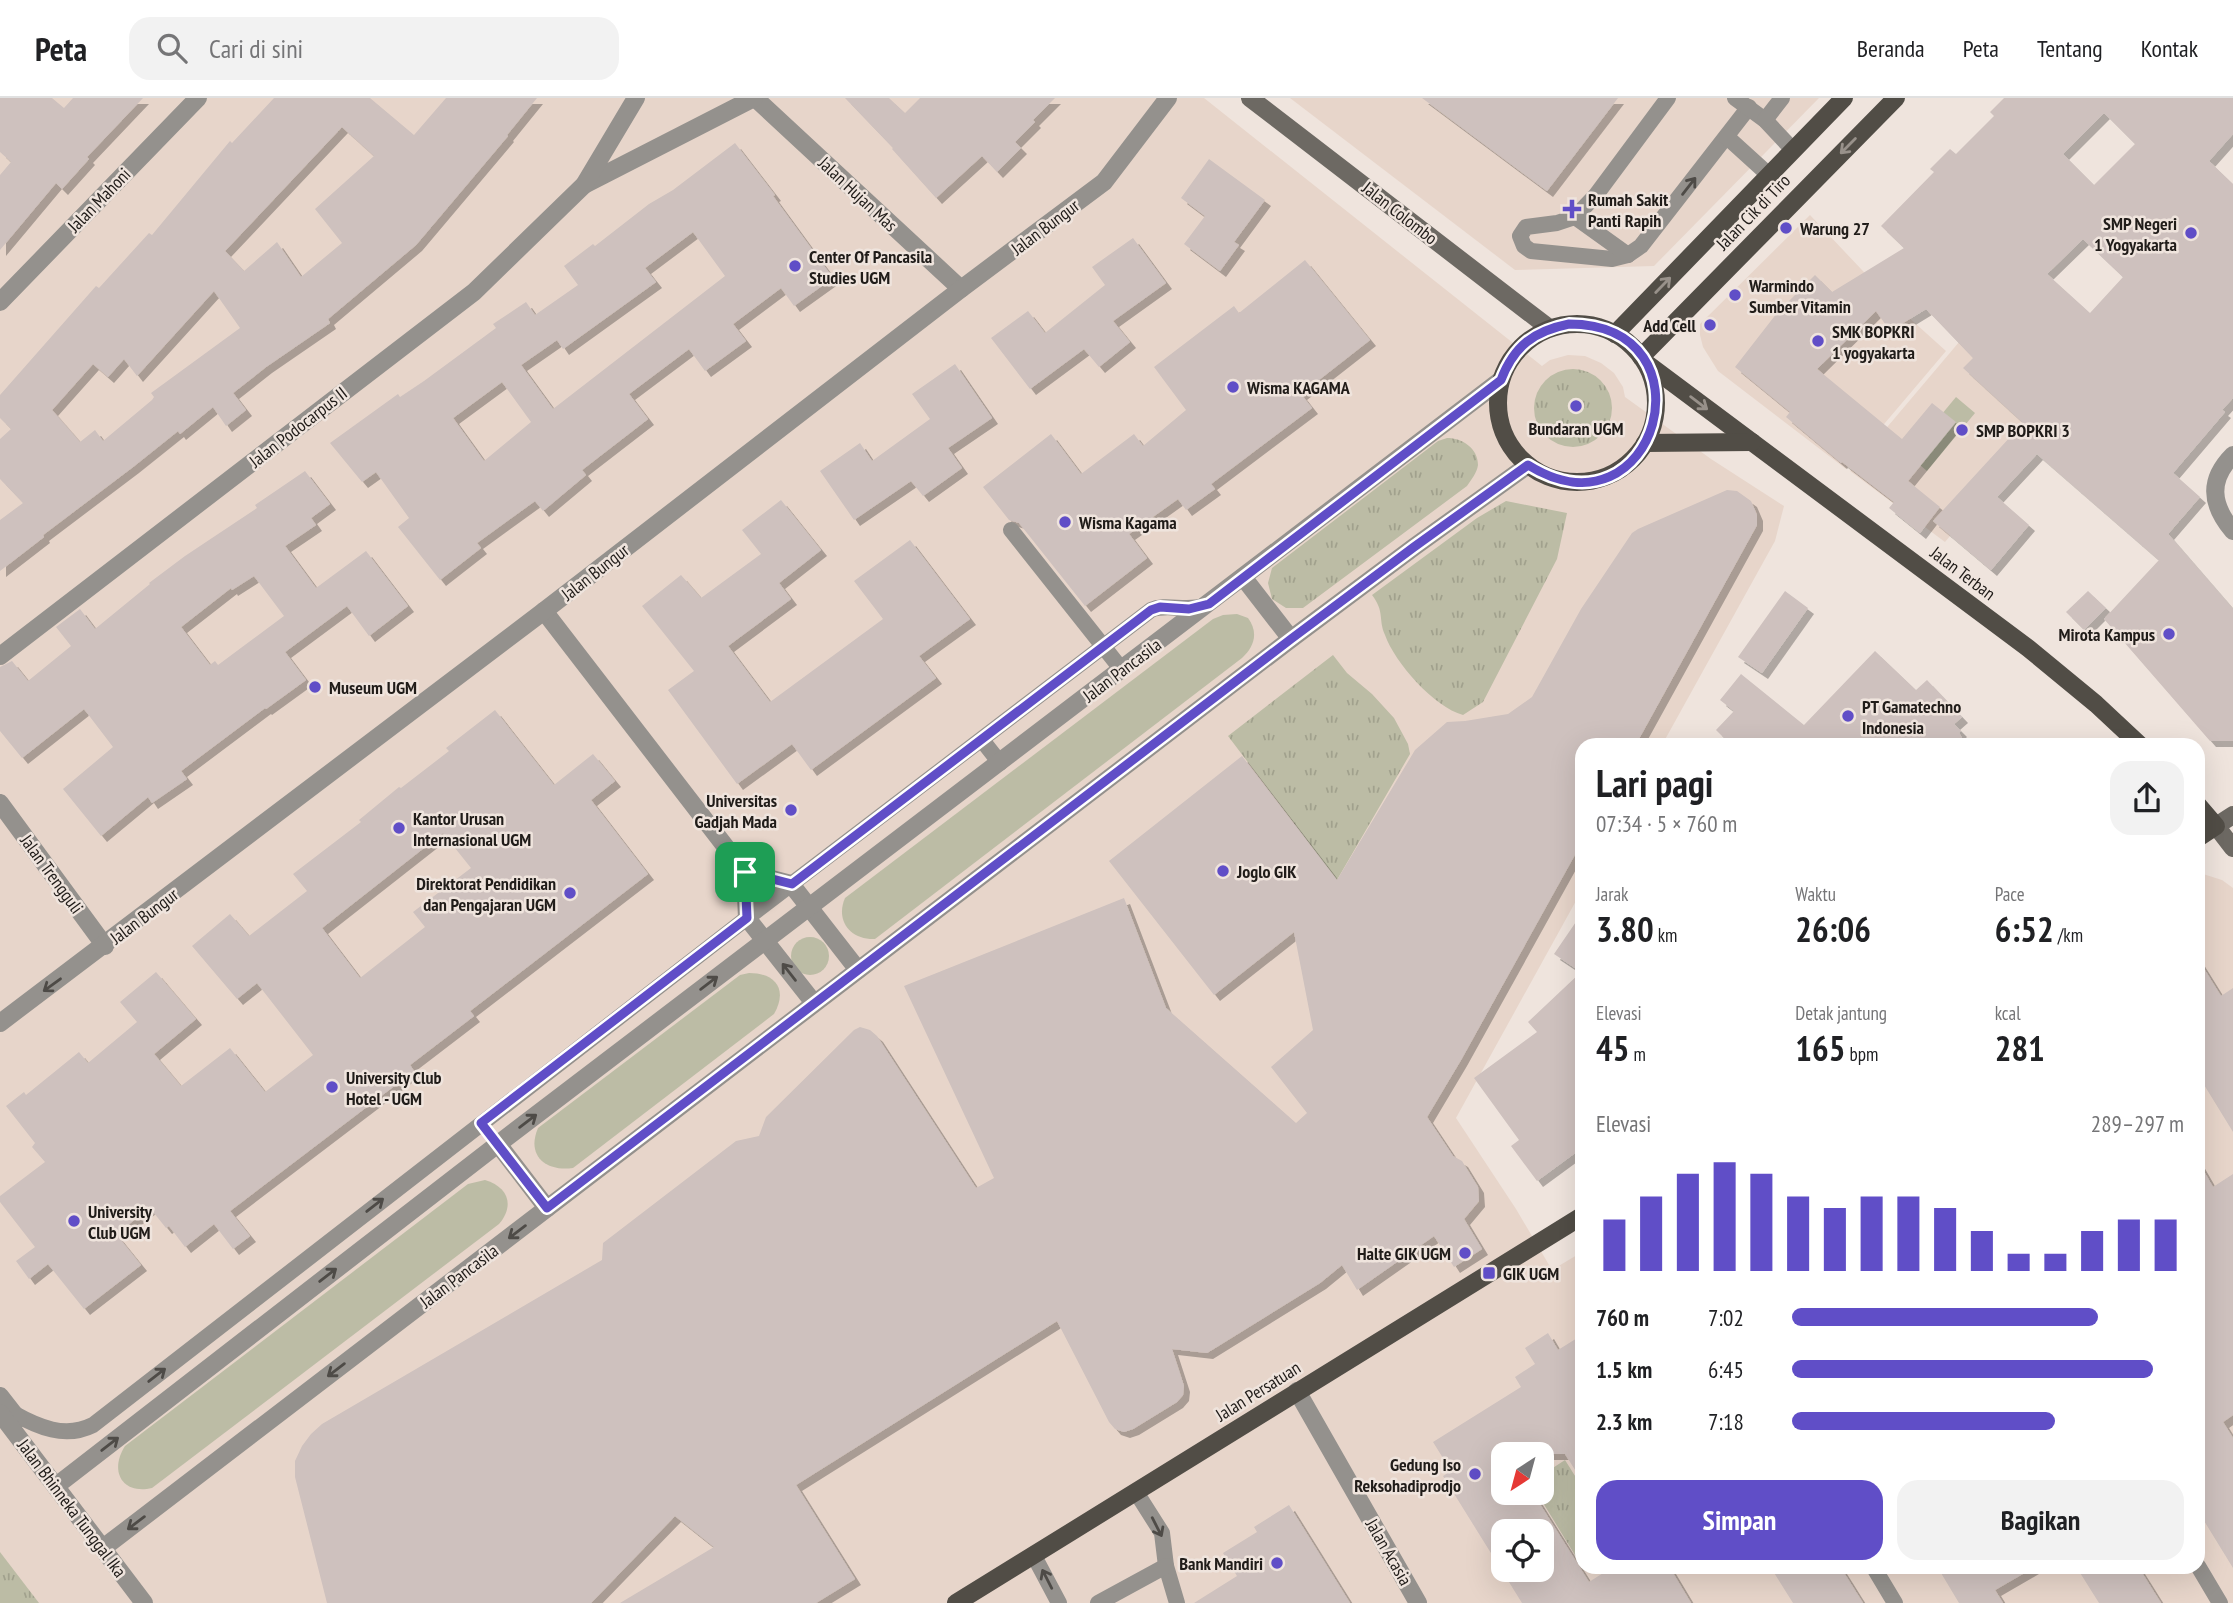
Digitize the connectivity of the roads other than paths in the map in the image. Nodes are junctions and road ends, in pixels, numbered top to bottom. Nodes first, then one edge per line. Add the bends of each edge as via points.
1 (198, 98) edge
2 (636, 98) edge
3 (755, 98) edge
4 (1168, 98) edge
5 (1250, 98) edge
6 (1668, 98) edge
7 (1735, 98) edge
8 (1782, 98) edge
9 (1844, 98) edge
10 (1896, 98) edge
11 (1749, 107) junction
12 (1765, 120) junction
13 (1727, 137) junction
14 (1793, 150) junction
15 (1770, 176) junction
16 (584, 185) junction
17 (1575, 216) junction
18 (1628, 255) junction
19 (961, 289) junction
20 (0, 302) edge
21 (1549, 328) junction
22 (1615, 334) junction
23 (1644, 360) junction
24 (1501, 380) junction
25 (1752, 442) junction
26 (1645, 443) junction
27 (2233, 455) edge
28 (1528, 465) junction
29 (1011, 530) dead end
30 (2233, 531) edge
31 (1243, 577) junction
32 (1209, 604) junction
33 (544, 611) junction
34 (1291, 639) junction
35 (1104, 647) junction
36 (0, 656) edge
37 (1122, 670) junction
38 (2133, 738) edge
39 (982, 740) junction
40 (1000, 764) junction
41 (0, 803) edge
42 (2205, 813) edge
43 (2233, 815) edge
44 (2216, 826) junction
45 (2205, 833) edge
46 (2233, 848) edge
47 (745, 872) junction
48 (792, 884) junction
49 (809, 906) junction
50 (747, 918) junction
51 (765, 940) junction
52 (105, 946) junction
53 (858, 970) junction
54 (814, 1003) junction
55 (0, 1023) edge
56 (481, 1123) junction
57 (498, 1144) junction
58 (547, 1208) junction
59 (1575, 1220) edge
60 (283, 1277) junction
61 (299, 1298) junction
62 (1297, 1391) junction
63 (0, 1396) edge
64 (6, 1413) edge
65 (60, 1483) junction
66 (1136, 1492) junction
67 (107, 1545) junction
68 (1034, 1556) junction
69 (1166, 1566) junction
70 (1878, 1574) edge
71 (2203, 1574) edge
72 (144, 1603) edge
73 (956, 1603) edge
74 (1059, 1603) edge
75 (1098, 1603) edge
76 (1177, 1603) edge
77 (1418, 1603) edge
78 (1895, 1603) edge
79 (2220, 1603) edge

1 - 20 street, Jalan Mahoni
2 - 16 street, Jalan Podocarpus II
3 - 16 street, Jalan Podocarpus II
3 - 19 street, Jalan Hujan Mas
4 - 19 street, Jalan Bungur via 1104,182
5 - 21 main road, Jalan Colombo
6 - 17 lane
7 - 11 lane
8 - 12 lane
9 - 14 main road, Jalan Cik di Tiro
10 -> 23 main road, Jalan Cik di Tiro
11 - 12 lane
11 - 13 lane
12 - 14 lane
13 - 15 lane
18 -> 13 lane via 1641,246
14 - 15 main road, Jalan Cik di Tiro
22 -> 15 main road, Jalan Cik di Tiro
16 - 36 street, Jalan Podocarpus II via 474,292
17 - 18 lane
17 - 18 lane via 1526,227 1521,243 1531,251 1612,259
19 - 33 street, Jalan Bungur
21 - 22 main road via 1581,324
21 - 24 main road via 1521,347
22 - 23 main road
23 -> 25 main road, Jalan Terban
23 - 26 main road via 1654,383 1657,408
24 - 28 main road via 1501,424 1512,449
24 - 31 street, Jalan Pancasila
25 - 26 main road
25 - 38 main road, Jalan Terban via 2028,648
26 - 28 main road via 1630,463 1597,480 1557,480
27 - 30 street via 2218,475 2214,490 2217,506
28 - 34 street, Jalan Pancasila
29 - 35 lane
31 - 32 street, Jalan Pancasila
31 - 34 street
32 - 35 lane via 1189,609 1155,608
32 - 37 street, Jalan Pancasila
33 - 47 street
33 - 52 street, Jalan Bungur
34 - 53 street, Jalan Pancasila
35 - 37 lane
35 - 39 lane
37 - 40 street, Jalan Pancasila
39 - 40 lane
39 - 48 lane
40 - 49 street, Jalan Pancasila
41 - 52 street, Jalan Trengguli
42 - 44 main road
43 - 44 main road
44 - 45 main road
44 - 46 main road
47 - 48 street
47 - 50 street
48 - 49 street
48 - 50 lane
49 - 51 street, Jalan Pancasila
49 - 53 street
50 - 51 street
50 - 56 lane
54 -> 51 street
57 -> 51 street, Jalan Pancasila
52 -> 55 street, Jalan Bungur
53 - 54 street, Jalan Pancasila
54 - 58 street, Jalan Pancasila
56 - 57 lane
60 -> 56 lane
57 - 58 street
61 -> 57 street, Jalan Pancasila
58 -> 67 street, Jalan Pancasila
59 - 62 main road, Jalan Persatuan
60 - 61 lane
64 -> 60 lane via 49,1430 86,1429
65 -> 61 street, Jalan Pancasila
62 - 66 main road, Jalan Persatuan
62 - 77 street, Jalan Acasia
63 - 64 street, Jalan Bhinneka Tunggal Ika
64 - 65 street, Jalan Bhinneka Tunggal Ika
65 - 67 street, Jalan Bhinneka Tunggal Ika
66 - 68 main road, Jalan Persatuan
66 -> 69 lane via 1161,1533
67 - 72 street, Jalan Bhinneka Tunggal Ika
68 - 73 main road, Jalan Persatuan
74 -> 68 lane
69 - 75 lane
69 - 76 lane
70 - 78 lane
71 - 79 lane

